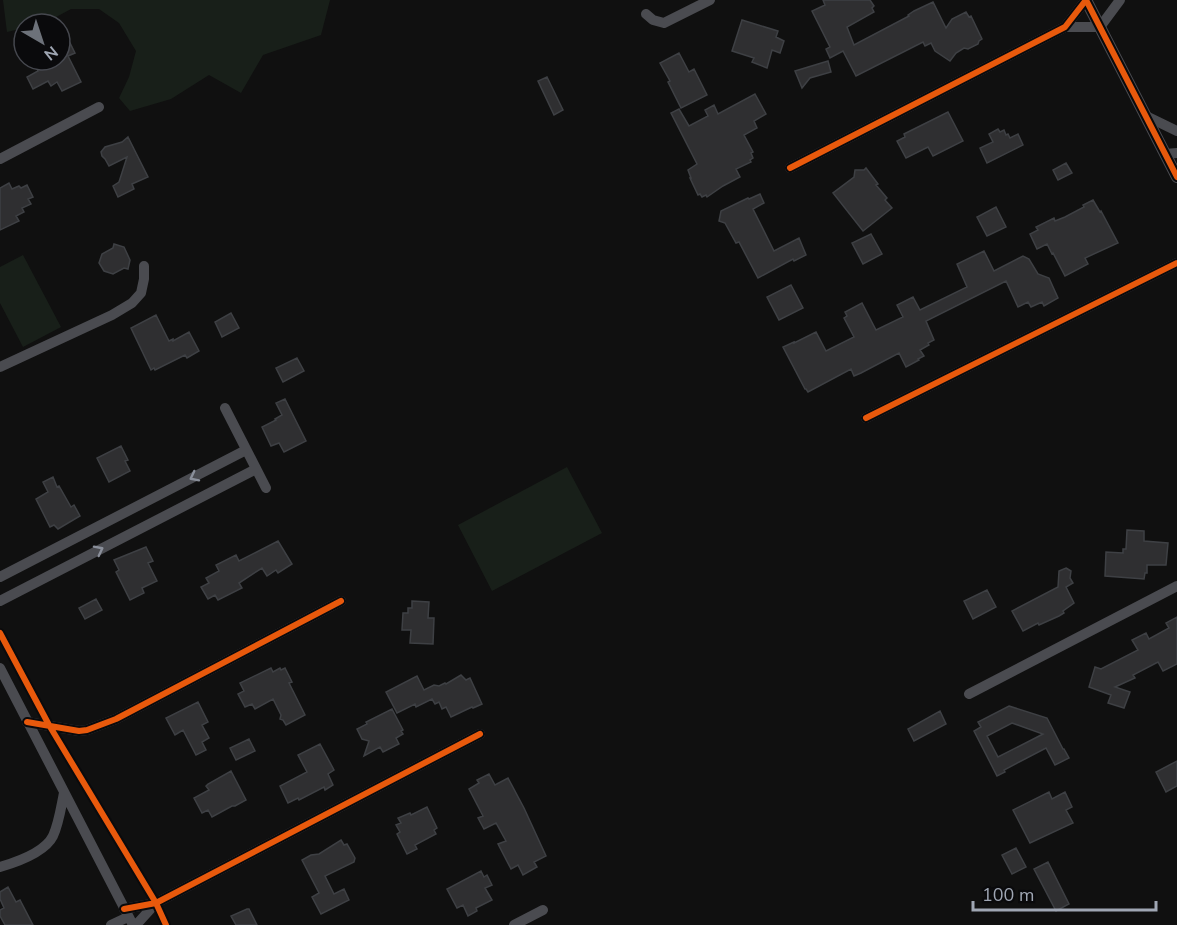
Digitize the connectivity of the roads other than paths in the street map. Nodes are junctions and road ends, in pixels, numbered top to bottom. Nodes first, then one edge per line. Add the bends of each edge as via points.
1 (710, 0) edge
2 (1086, 0) edge
3 (1120, 0) edge
4 (646, 14) dead end
5 (1065, 27) junction
6 (1100, 27) junction
7 (99, 107) dead end
8 (1146, 116) junction
9 (1177, 131) edge
10 (1171, 153) edge
11 (0, 159) edge
12 (790, 168) dead end
13 (1177, 177) edge
14 (1177, 262) edge
15 (144, 266) dead end
16 (0, 367) edge
17 (225, 408) dead end
18 (866, 418) dead end
19 (246, 450) junction
20 (256, 469) junction
21 (266, 488) dead end
22 (134, 508) junction
23 (144, 527) junction
24 (17, 568) junction
25 (0, 577) edge
26 (1177, 586) edge
27 (27, 588) junction
28 (0, 601) edge
29 (341, 601) dead end
30 (0, 668) edge
31 (4, 683) edge
32 (969, 694) dead end
33 (27, 722) junction
34 (480, 734) dead end
35 (64, 793) junction
36 (0, 867) edge
37 (156, 903) junction
38 (543, 910) dead end
39 (130, 919) edge
40 (111, 925) edge
41 (514, 925) edge

1 - 4 street via 664,23
2 - 5 street
2 - 6 street
3 - 6 street
5 - 6 street
5 - 12 street
6 - 8 street
7 - 11 street
8 - 9 street
8 - 10 street
10 - 13 street
14 - 18 street
15 - 16 street via 141,293 132,303
17 - 19 street
19 - 20 street
19 -> 22 street
20 - 21 street
20 - 23 street
22 - 23 street
22 - 24 street
27 -> 23 street
24 - 25 street
24 - 27 street
26 - 32 street
27 - 28 street
29 - 33 street via 116,719 87,730
30 - 31 street
31 - 33 street
33 - 35 street
34 - 37 street
35 - 36 street via 56,829 47,844
35 - 39 street
37 - 39 street
37 - 39 street
38 - 41 street
39 - 40 street

